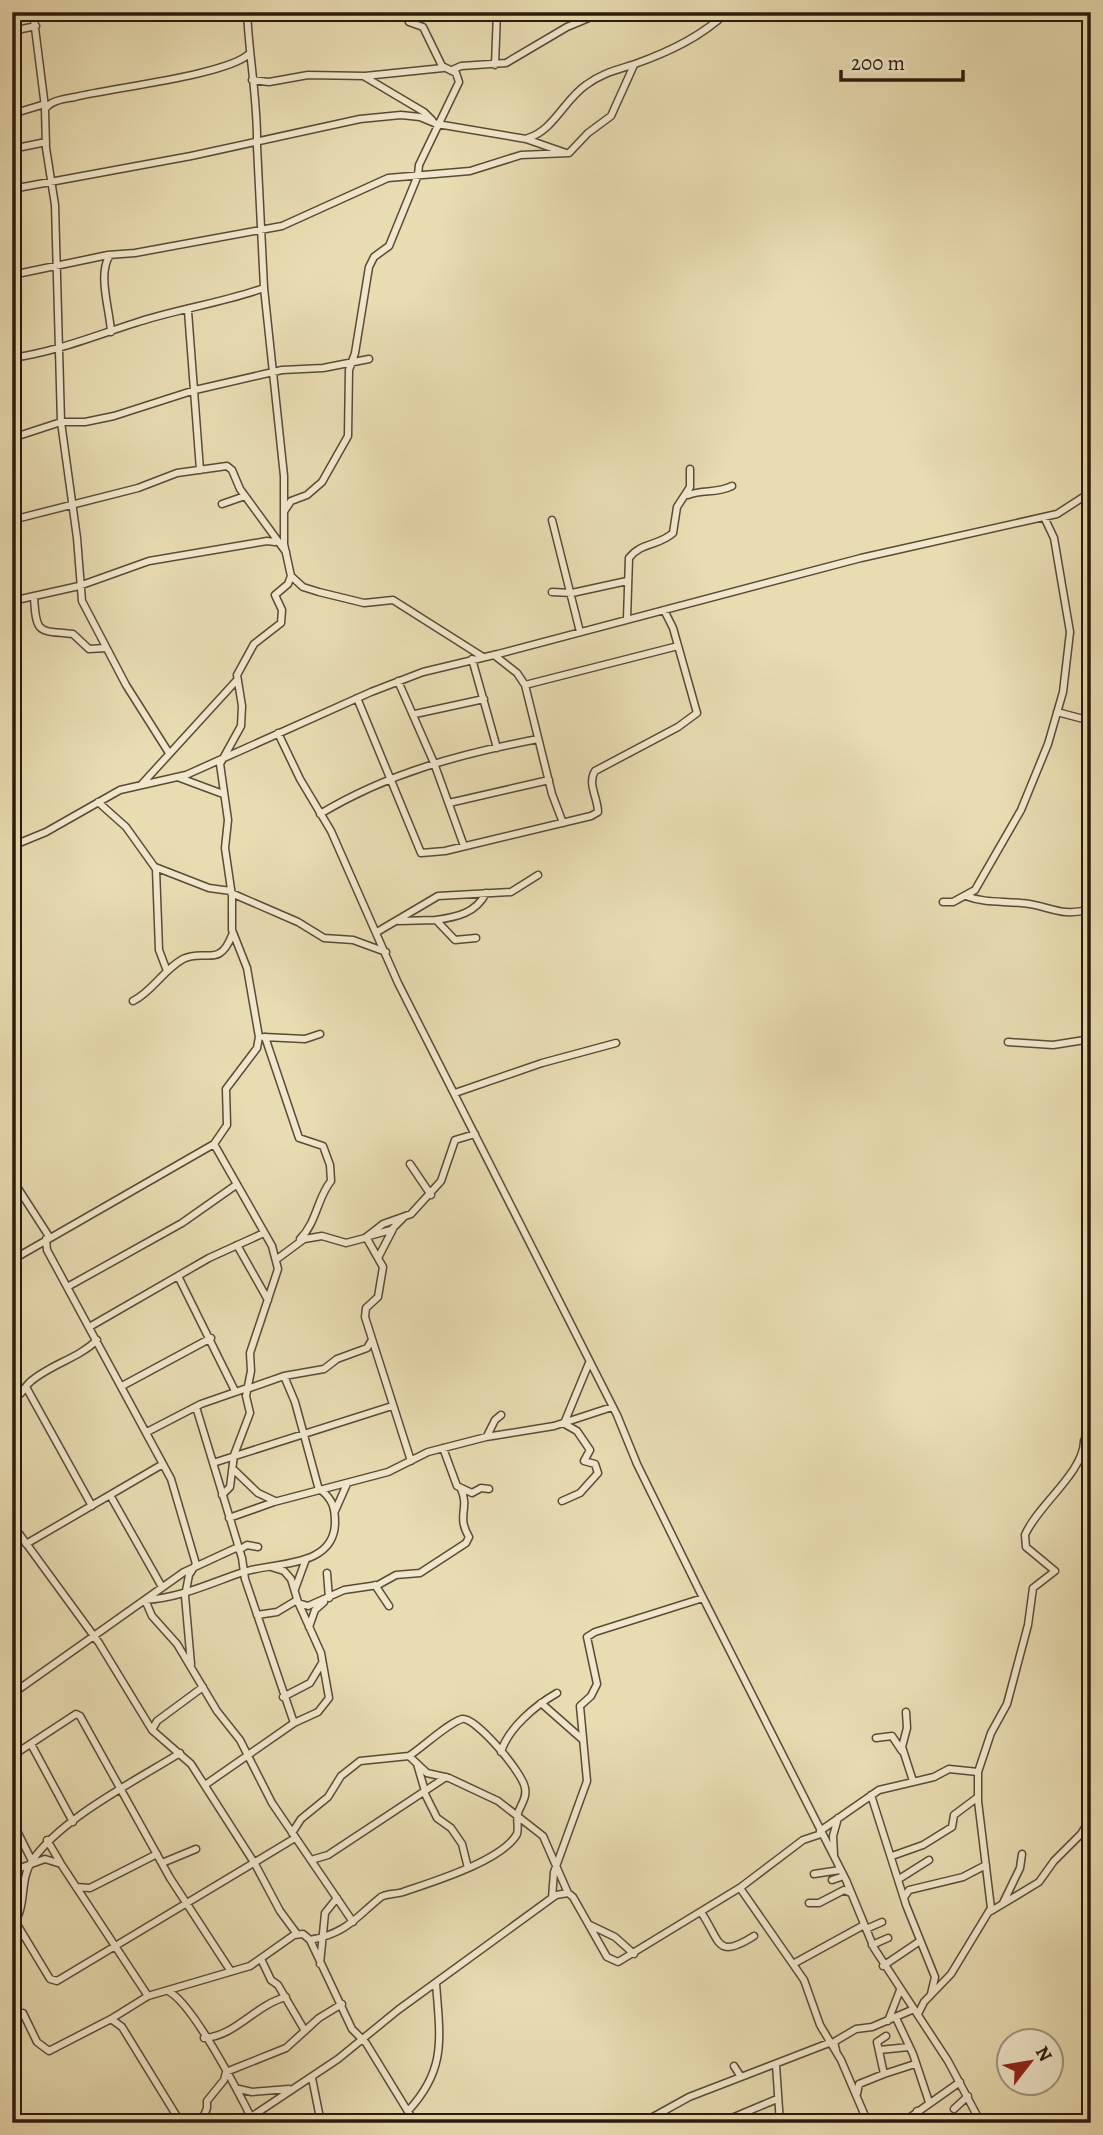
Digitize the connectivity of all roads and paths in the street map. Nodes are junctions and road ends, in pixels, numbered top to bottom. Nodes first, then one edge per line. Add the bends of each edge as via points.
1 (33, 12) edge
2 (247, 12) edge
3 (405, 12) edge
4 (497, 12) edge
5 (603, 12) edge
6 (726, 13) edge
7 (36, 26) junction
8 (12, 31) edge
9 (249, 54) junction
10 (495, 65) junction
11 (634, 65) junction
12 (443, 68) junction
13 (452, 70) junction
14 (360, 76) junction
15 (252, 80) junction
16 (45, 106) junction
17 (12, 114) edge
18 (435, 124) junction
19 (526, 139) junction
20 (257, 141) junction
21 (46, 142) junction
22 (12, 149) edge
23 (568, 153) junction
24 (418, 175) junction
25 (50, 182) junction
26 (12, 188) edge
27 (261, 228) junction
28 (110, 255) junction
29 (56, 266) junction
30 (12, 275) edge
31 (264, 288) junction
32 (188, 311) junction
33 (111, 332) junction
34 (57, 346) junction
35 (12, 358) edge
36 (369, 359) dead end
37 (351, 362) junction
38 (273, 373) junction
39 (195, 390) junction
40 (61, 422) junction
41 (12, 438) edge
42 (690, 469) dead end
43 (200, 470) junction
44 (732, 486) dead end
45 (1090, 493) edge
46 (245, 496) junction
47 (686, 496) junction
48 (73, 503) junction
49 (222, 504) dead end
50 (284, 517) junction
51 (1044, 517) junction
52 (12, 520) edge
53 (552, 520) dead end
54 (277, 543) junction
55 (286, 552) junction
56 (291, 576) junction
57 (627, 581) junction
58 (79, 586) junction
59 (552, 592) dead end
60 (572, 593) junction
61 (34, 596) junction
62 (12, 601) edge
63 (664, 610) junction
64 (627, 620) junction
65 (580, 632) junction
66 (678, 646) junction
67 (106, 648) junction
68 (494, 655) junction
69 (483, 657) junction
70 (472, 659) junction
71 (236, 681) junction
72 (398, 681) junction
73 (524, 685) junction
74 (356, 698) junction
75 (484, 699) junction
76 (1057, 712) junction
77 (415, 715) junction
78 (1091, 721) edge
79 (278, 733) junction
80 (538, 739) junction
81 (497, 748) junction
82 (169, 753) junction
83 (222, 757) junction
84 (434, 762) junction
85 (179, 777) junction
86 (391, 778) junction
87 (549, 780) junction
88 (141, 785) junction
89 (223, 794) junction
90 (98, 802) junction
91 (449, 803) junction
92 (320, 814) junction
93 (562, 823) junction
94 (12, 846) edge
95 (464, 846) junction
96 (155, 867) junction
97 (538, 875) dead end
98 (231, 892) junction
99 (486, 893) junction
100 (966, 896) junction
101 (943, 902) dead end
102 (1091, 909) edge
103 (436, 920) junction
104 (397, 921) junction
105 (377, 932) junction
106 (233, 933) junction
107 (476, 938) dead end
108 (386, 952) junction
109 (167, 971) junction
110 (133, 1001) dead end
111 (320, 1034) dead end
112 (262, 1036) junction
113 (1091, 1039) edge
114 (1008, 1042) dead end
115 (616, 1043) dead end
116 (455, 1093) junction
117 (475, 1134) junction
118 (214, 1144) junction
119 (410, 1164) dead end
120 (12, 1179) edge
121 (236, 1185) junction
122 (431, 1195) junction
123 (403, 1218) junction
124 (393, 1229) junction
125 (264, 1233) junction
126 (367, 1237) junction
127 (48, 1238) junction
128 (299, 1241) junction
129 (237, 1245) junction
130 (379, 1256) junction
131 (277, 1259) junction
132 (12, 1260) edge
133 (178, 1276) junction
134 (69, 1286) junction
135 (268, 1300) junction
136 (91, 1326) junction
137 (211, 1338) junction
138 (97, 1340) junction
139 (372, 1340) junction
140 (589, 1363) junction
141 (285, 1376) junction
142 (122, 1386) junction
143 (26, 1387) junction
144 (247, 1389) junction
145 (235, 1391) junction
146 (12, 1398) edge
147 (392, 1406) junction
148 (196, 1407) junction
149 (612, 1407) junction
150 (501, 1415) dead end
151 (1091, 1420) edge
152 (563, 1422) junction
153 (147, 1432) junction
154 (304, 1433) junction
155 (486, 1437) junction
156 (1088, 1440) edge
157 (443, 1448) junction
158 (234, 1455) junction
159 (411, 1461) junction
160 (213, 1463) junction
161 (163, 1464) junction
162 (233, 1469) junction
163 (347, 1484) junction
164 (461, 1489) junction
165 (489, 1489) dead end
166 (320, 1490) junction
167 (110, 1495) junction
168 (222, 1495) junction
169 (275, 1501) junction
170 (562, 1501) dead end
171 (92, 1506) junction
172 (334, 1511) junction
173 (229, 1518) junction
174 (12, 1524) edge
175 (26, 1544) junction
176 (258, 1547) dead end
177 (238, 1548) junction
178 (306, 1559) junction
179 (196, 1564) junction
180 (269, 1567) junction
181 (243, 1572) junction
182 (327, 1573) dead end
183 (375, 1586) junction
184 (162, 1587) junction
185 (294, 1591) junction
186 (185, 1594) junction
187 (328, 1598) junction
188 (703, 1598) junction
189 (145, 1600) junction
190 (297, 1601) junction
191 (390, 1606) dead end
192 (257, 1615) junction
193 (309, 1627) junction
194 (93, 1637) junction
195 (323, 1662) junction
196 (192, 1669) junction
197 (203, 1686) junction
198 (557, 1693) dead end
199 (12, 1694) edge
200 (283, 1697) junction
201 (541, 1703) junction
202 (905, 1712) dead end
203 (294, 1723) junction
204 (152, 1730) junction
205 (876, 1738) dead end
206 (584, 1742) junction
207 (31, 1744) junction
208 (502, 1752) junction
209 (180, 1753) junction
210 (903, 1753) junction
211 (12, 1756) edge
212 (248, 1756) junction
213 (409, 1756) junction
214 (417, 1763) junction
215 (978, 1772) junction
216 (446, 1777) junction
217 (913, 1781) junction
218 (205, 1785) junction
219 (122, 1789) junction
220 (424, 1792) junction
221 (871, 1795) junction
222 (978, 1797) junction
223 (517, 1815) junction
224 (839, 1816) junction
225 (1090, 1819) edge
226 (12, 1821) edge
227 (73, 1822) junction
228 (821, 1832) junction
229 (293, 1835) junction
230 (47, 1840) junction
231 (196, 1849) dead end
232 (157, 1854) junction
233 (1022, 1854) dead end
234 (892, 1856) junction
235 (310, 1860) junction
236 (835, 1860) junction
237 (929, 1860) dead end
238 (32, 1861) junction
239 (162, 1863) junction
240 (61, 1864) junction
241 (255, 1864) junction
242 (986, 1865) junction
243 (557, 1866) junction
244 (468, 1868) junction
245 (12, 1871) edge
246 (842, 1873) junction
247 (814, 1874) dead end
248 (899, 1878) junction
249 (832, 1880) dead end
250 (76, 1887) junction
251 (90, 1888) junction
252 (740, 1888) junction
253 (568, 1893) junction
254 (852, 1894) junction
255 (905, 1897) junction
256 (337, 1898) junction
257 (552, 1898) junction
258 (86, 1902) junction
259 (809, 1903) dead end
260 (1003, 1903) junction
261 (188, 1904) junction
262 (701, 1912) junction
263 (989, 1912) junction
264 (13, 1920) edge
265 (353, 1922) junction
266 (881, 1922) dead end
267 (589, 1924) junction
268 (865, 1927) junction
269 (297, 1934) junction
270 (754, 1936) dead end
271 (321, 1938) junction
272 (888, 1938) dead end
273 (310, 1940) junction
274 (920, 1941) junction
275 (872, 1945) junction
276 (114, 1946) junction
277 (634, 1954) junction
278 (261, 1959) junction
279 (320, 1964) junction
280 (793, 1964) junction
281 (883, 1966) junction
282 (230, 1970) junction
283 (436, 1983) junction
284 (900, 1990) junction
285 (168, 1991) junction
286 (148, 1996) junction
287 (286, 1997) junction
288 (930, 1997) junction
289 (342, 2004) junction
290 (916, 2012) junction
291 (12, 2016) edge
292 (896, 2018) junction
293 (111, 2019) junction
294 (888, 2021) junction
295 (305, 2031) junction
296 (886, 2036) dead end
297 (204, 2038) junction
298 (362, 2039) junction
299 (829, 2043) junction
300 (909, 2047) junction
301 (879, 2050) junction
302 (836, 2052) junction
303 (776, 2064) junction
304 (915, 2064) junction
305 (734, 2066) dead end
306 (226, 2072) junction
307 (884, 2074) junction
308 (741, 2077) junction
309 (312, 2078) junction
310 (960, 2082) junction
311 (289, 2089) junction
312 (239, 2090) junction
313 (857, 2095) junction
314 (968, 2096) junction
315 (777, 2099) junction
316 (929, 2102) junction
317 (954, 2109) dead end
318 (408, 2111) junction
319 (917, 2111) junction
320 (252, 2119) edge
321 (179, 2120) edge
322 (981, 2122) edge
323 (163, 2123) edge
324 (201, 2123) edge
325 (242, 2123) edge
326 (321, 2123) edge
327 (415, 2123) edge
328 (642, 2123) edge
329 (720, 2123) edge
330 (780, 2123) edge
331 (869, 2123) edge
332 (902, 2123) edge
333 (923, 2123) edge

1 - 7 street
2 - 9 street
3 - 12 street via 409,22 420,24 426,32
4 - 10 street
5 - 10 street
6 - 11 street via 700,36
7 - 8 street
7 - 16 street
9 - 15 street
9 - 16 street via 194,75 90,93
10 - 13 street
11 - 19 street via 612,69 585,85 540,133
11 - 23 street via 611,116
12 - 13 street
12 - 14 street
13 - 18 street via 459,79 457,89
14 - 15 street
14 - 18 street via 424,112
15 - 20 street
16 - 17 street
16 - 21 street
18 - 19 street
18 - 20 street via 401,115
18 - 24 street
19 - 23 street
20 - 25 street
20 - 27 street
21 - 22 street
21 - 25 street
23 - 24 street via 518,155 470,171
24 - 27 street via 388,178 284,225
24 - 37 street via 389,246 369,267
25 - 26 street
25 - 29 street
27 - 28 street
27 - 31 street
28 - 29 street
28 - 33 street via 105,279
29 - 30 street
29 - 34 street
31 - 32 street
31 - 38 street
32 - 33 street
32 - 39 street
33 - 34 street via 72,346
34 - 35 street
34 - 40 street
36 - 37 street
37 - 38 street
37 - 50 street via 350,429 341,453 313,490 288,504
38 - 39 street
38 - 50 street
39 - 40 street via 114,416
39 - 43 street
40 - 41 street
40 - 48 street
42 - 47 street
43 - 46 street via 229,467
43 - 48 street
44 - 47 street via 717,493
45 - 51 street
46 - 49 street
46 - 54 street
47 - 57 street via 675,512 673,533 638,548 629,558
48 - 52 street
48 - 58 street
50 - 55 street
51 - 63 street via 861,558
51 - 76 street via 1054,538 1070,632
53 - 60 street
54 - 55 street
54 - 58 street via 149,561
55 - 56 street
56 - 69 street via 303,587 364,603 393,600
56 - 71 street via 275,595 282,610 281,623 249,650
57 - 60 street
57 - 64 street
58 - 61 street
58 - 67 street via 84,607
59 - 60 street
60 - 65 street
61 - 62 street
61 - 67 street via 42,630 73,634 89,649
63 - 64 street
63 - 66 street
64 - 65 street
65 - 68 street
66 - 73 street
66 - 93 street via 697,713 598,768 591,777 598,812
67 - 82 street
68 - 69 street
68 - 73 street via 517,673
69 - 70 street
70 - 72 street
70 - 75 street
71 - 82 street
71 - 83 street via 241,726
72 - 74 street
72 - 77 street
73 - 80 street
74 - 79 street
74 - 86 street
75 - 77 street
75 - 81 street
76 - 78 street
76 - 100 street via 1021,810 975,890
77 - 84 street
79 - 83 street
79 - 92 street
80 - 81 street
80 - 87 street
81 - 84 street
82 - 88 street
83 - 85 street
83 - 89 street
84 - 86 street
84 - 91 street
85 - 88 street
85 - 89 street
86 - 92 street
86 - 95 street via 419,851 430,854
87 - 91 street
87 - 93 street
88 - 90 street
89 - 98 street
90 - 94 street
90 - 96 street via 124,824
91 - 95 street
92 - 105 street
93 - 95 street
96 - 98 street
96 - 109 street via 159,950
97 - 99 street via 511,892
98 - 106 street
98 - 108 street via 324,938 353,940
99 - 103 street via 471,911
99 - 104 street via 438,896
100 - 101 street
100 - 102 street via 982,902 1024,903 1063,914
103 - 104 street
103 - 107 street via 455,940
104 - 105 street
105 - 108 street
106 - 109 street via 216,956 188,957
106 - 112 street via 247,968
108 - 116 street
109 - 110 street
111 - 112 street via 305,1039
112 - 118 street via 225,1091 227,1125
112 - 128 street via 299,1139 323,1146 330,1165 331,1181 322,1191 321,1206
113 - 114 street via 1053,1045
115 - 116 street
116 - 117 street
117 - 122 street via 455,1140 441,1181
117 - 140 street
118 - 121 street
118 - 127 street
119 - 122 street
120 - 127 street
121 - 125 street
121 - 134 street via 182,1223
122 - 123 street
123 - 124 street
123 - 126 street via 383,1224
124 - 126 street
124 - 130 street
125 - 129 street
125 - 131 street
126 - 128 street via 346,1243 320,1236
126 - 130 street
127 - 132 street
127 - 134 street via 47,1250
128 - 131 street
129 - 133 street
129 - 135 street
130 - 139 street via 383,1267 378,1297 364,1311
131 - 135 street
133 - 136 street
133 - 137 street
134 - 136 street
135 - 144 street via 250,1353
136 - 138 street
137 - 142 street
137 - 145 street
138 - 142 street
138 - 143 street
139 - 141 street via 367,1348 324,1368
139 - 147 street
140 - 149 street
140 - 152 street
141 - 144 street
141 - 154 street
142 - 153 street
143 - 146 street
143 - 171 street
144 - 145 street
144 - 158 street via 250,1413
145 - 148 street
147 - 154 street
147 - 159 street
148 - 153 street
148 - 160 street
149 - 152 street
149 - 188 street
150 - 155 street
151 - 156 street via 1086,1428
152 - 155 street
152 - 170 street via 583,1438 590,1450 584,1461 595,1464 598,1473 580,1493
153 - 161 street
154 - 158 street
154 - 166 street
155 - 157 street
156 - 215 street via 1072,1472 1025,1535 1026,1547 1055,1570 1033,1588 1007,1704
157 - 159 street
157 - 164 street
158 - 160 street
158 - 162 street
159 - 163 street
160 - 168 street
161 - 167 street
161 - 179 street via 178,1496
162 - 168 street via 230,1487
162 - 169 street via 258,1493
163 - 166 street
163 - 172 street
164 - 165 street via 472,1493
164 - 183 street via 465,1501 461,1520 467,1541 420,1573 396,1575
166 - 169 street
166 - 172 street via 331,1500
167 - 171 street
167 - 184 street
168 - 173 street
169 - 173 street
171 - 175 street
172 - 178 street via 332,1542
173 - 177 street
174 - 175 street
175 - 194 street
176 - 177 street
177 - 179 street
177 - 181 street
178 - 180 street
178 - 185 street
179 - 184 street
179 - 186 street
180 - 181 street
180 - 185 street via 289,1575
181 - 186 street
181 - 192 street
182 - 187 street
183 - 187 street via 344,1590
183 - 191 street
184 - 189 street
185 - 190 street
186 - 189 street
186 - 196 street
187 - 190 street via 308,1606
187 - 193 street via 315,1610
188 - 206 street via 588,1635 597,1684 579,1710
188 - 228 street
189 - 194 street
189 - 196 street
190 - 192 street via 277,1612
190 - 193 street
192 - 200 street
193 - 195 street
194 - 199 street
194 - 204 street
195 - 200 street via 310,1683
195 - 203 street via 329,1698 318,1712
196 - 197 street
197 - 204 street via 157,1721
197 - 212 street
198 - 201 street
200 - 203 street
201 - 206 street
201 - 208 street via 507,1740
202 - 210 street
203 - 212 street
204 - 209 street
205 - 210 street via 892,1735
206 - 243 street via 585,1789
207 - 211 street
207 - 219 street via 78,1715
207 - 227 street
208 - 213 street via 474,1722 462,1719
208 - 223 street via 526,1788
209 - 218 street
209 - 219 street
210 - 217 street
212 - 218 street
212 - 229 street
213 - 214 street
213 - 229 street via 360,1761 341,1776 321,1804 298,1821
214 - 216 street via 427,1773
214 - 220 street
215 - 217 street via 955,1768
215 - 222 street
216 - 220 street
216 - 223 street
217 - 221 street
218 - 241 street
219 - 227 street
219 - 232 street
220 - 235 street via 328,1855
220 - 244 street via 437,1818 458,1839
221 - 224 street
221 - 234 street
222 - 234 street via 954,1815 952,1827 944,1833
222 - 242 street
223 - 243 street via 543,1836
223 - 244 street via 519,1830 514,1840
224 - 228 street
224 - 236 street via 833,1836
225 - 260 street via 1039,1882
226 - 238 street
227 - 230 street
228 - 236 street
228 - 252 street via 803,1840
229 - 235 street
229 - 241 street
230 - 238 street
230 - 240 street
231 - 239 street
232 - 239 street
232 - 251 street
233 - 260 street
234 - 248 street
235 - 256 street
236 - 246 street
237 - 248 street
238 - 240 street via 53,1859
238 - 245 street
238 - 264 street
239 - 261 street
240 - 250 street
241 - 261 street
241 - 269 street
242 - 255 street via 964,1877 909,1889
242 - 263 street
243 - 253 street
243 - 257 street
244 - 265 street via 382,1896
246 - 247 street
246 - 249 street
246 - 254 street
248 - 255 street
250 - 251 street
250 - 258 street
251 - 258 street
252 - 262 street
252 - 280 street
253 - 257 street
253 - 267 street
254 - 259 street via 844,1890
254 - 268 street
255 - 274 street
256 - 265 street
256 - 271 street via 326,1910
257 - 283 street
258 - 276 street
260 - 263 street
261 - 276 street
261 - 282 street
262 - 270 street via 727,1948
262 - 277 street
263 - 288 street via 951,1974
264 - 276 street via 53,1981
265 - 271 street
266 - 268 street
267 - 277 street via 615,1937
267 - 277 street via 610,1959 618,1962
268 - 275 street
268 - 280 street
269 - 273 street
269 - 278 street
271 - 273 street
271 - 279 street
272 - 275 street
273 - 279 street
274 - 281 street
274 - 288 street via 934,1977
275 - 281 street
276 - 286 street
278 - 282 street
278 - 287 street
279 - 289 street
280 - 299 street
281 - 284 street
282 - 285 street
283 - 298 street
283 - 318 street via 439,2058 429,2087
284 - 290 street
284 - 294 street
285 - 286 street
285 - 297 street via 180,1999
286 - 293 street
287 - 295 street
287 - 297 street via 224,2033
288 - 290 street
289 - 295 street
289 - 298 street via 352,2029
290 - 292 street
290 - 310 street
291 - 293 street via 23,2013 37,2042 49,2051
292 - 294 street
292 - 300 street
293 - 321 street via 122,2027
294 - 302 street via 856,2029 834,2043
295 - 306 street via 279,2052
296 - 301 street via 877,2040
297 - 306 street
298 - 309 street
298 - 318 street
299 - 302 street
299 - 303 street
300 - 301 street
300 - 304 street
301 - 307 street
302 - 313 street
303 - 308 street
303 - 315 street
304 - 307 street
304 - 316 street
305 - 308 street
306 - 312 street
306 - 324 street via 207,2101
307 - 313 street via 859,2084
308 - 328 street via 689,2096
309 - 311 street
309 - 326 street
310 - 314 street
310 - 316 street
311 - 312 street
311 - 320 street
312 - 320 street
313 - 331 street
314 - 317 street
314 - 322 street
315 - 329 street
315 - 330 street
316 - 319 street
318 - 327 street
319 - 332 street
319 - 333 street
320 - 325 street
321 - 323 street

